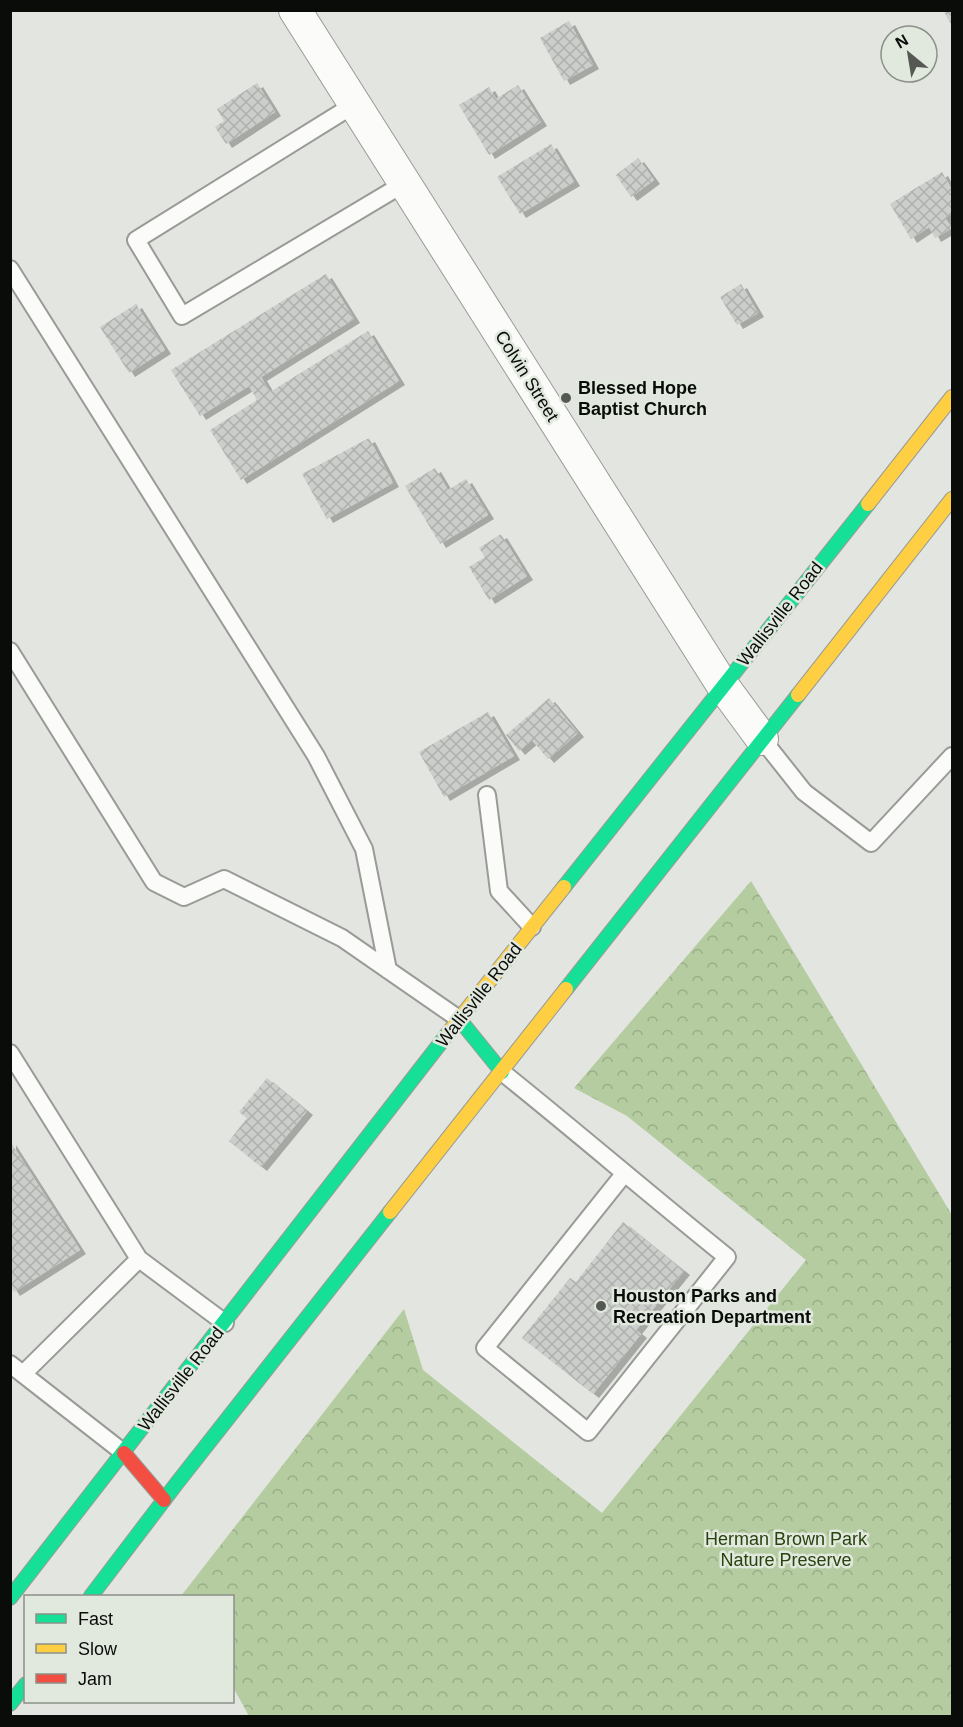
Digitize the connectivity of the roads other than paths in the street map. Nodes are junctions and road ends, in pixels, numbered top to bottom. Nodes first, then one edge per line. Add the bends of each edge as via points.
1 (295, 10) edge
2 (355, 104) junction
3 (405, 183) junction
4 (10, 269) edge
5 (952, 397) edge
6 (952, 499) edge
7 (10, 651) edge
8 (723, 686) junction
9 (762, 739) junction
10 (952, 756) edge
11 (487, 795) dead end
12 (532, 927) junction
13 (388, 970) junction
14 (459, 1019) junction
15 (10, 1053) edge
16 (502, 1072) junction
17 (624, 1174) junction
18 (139, 1259) junction
19 (225, 1323) junction
20 (17, 1369) edge
21 (124, 1453) junction
22 (164, 1500) junction
23 (92, 1595) edge
24 (10, 1598) edge
25 (24, 1686) edge
26 (10, 1704) edge

1 - 2 street, Colvin Street
2 - 3 street, Colvin Street
2 - 3 lane via 136,240 182,316
3 - 8 street, Colvin Street
4 - 13 lane via 316,756 364,849
5 - 8 main road, Wallisville Road
6 - 9 main road
7 - 13 lane via 154,882 184,897 224,879 342,938
8 - 9 street, Colvin Street
8 - 12 main road, Wallisville Road
9 - 10 lane via 804,792 871,843
9 - 16 main road
11 - 12 lane via 500,891
12 - 14 main road, Wallisville Road
13 - 14 lane
14 - 16 main road
14 - 19 main road, Wallisville Road
15 - 18 lane
16 - 17 lane
16 - 22 main road
17 - 17 lane via 727,1257 588,1432 485,1348
18 - 19 lane
18 - 20 lane
19 - 21 main road, Wallisville Road
20 - 21 lane
21 - 22 main road
21 - 24 main road, Wallisville Road
22 - 23 main road
25 - 26 main road

